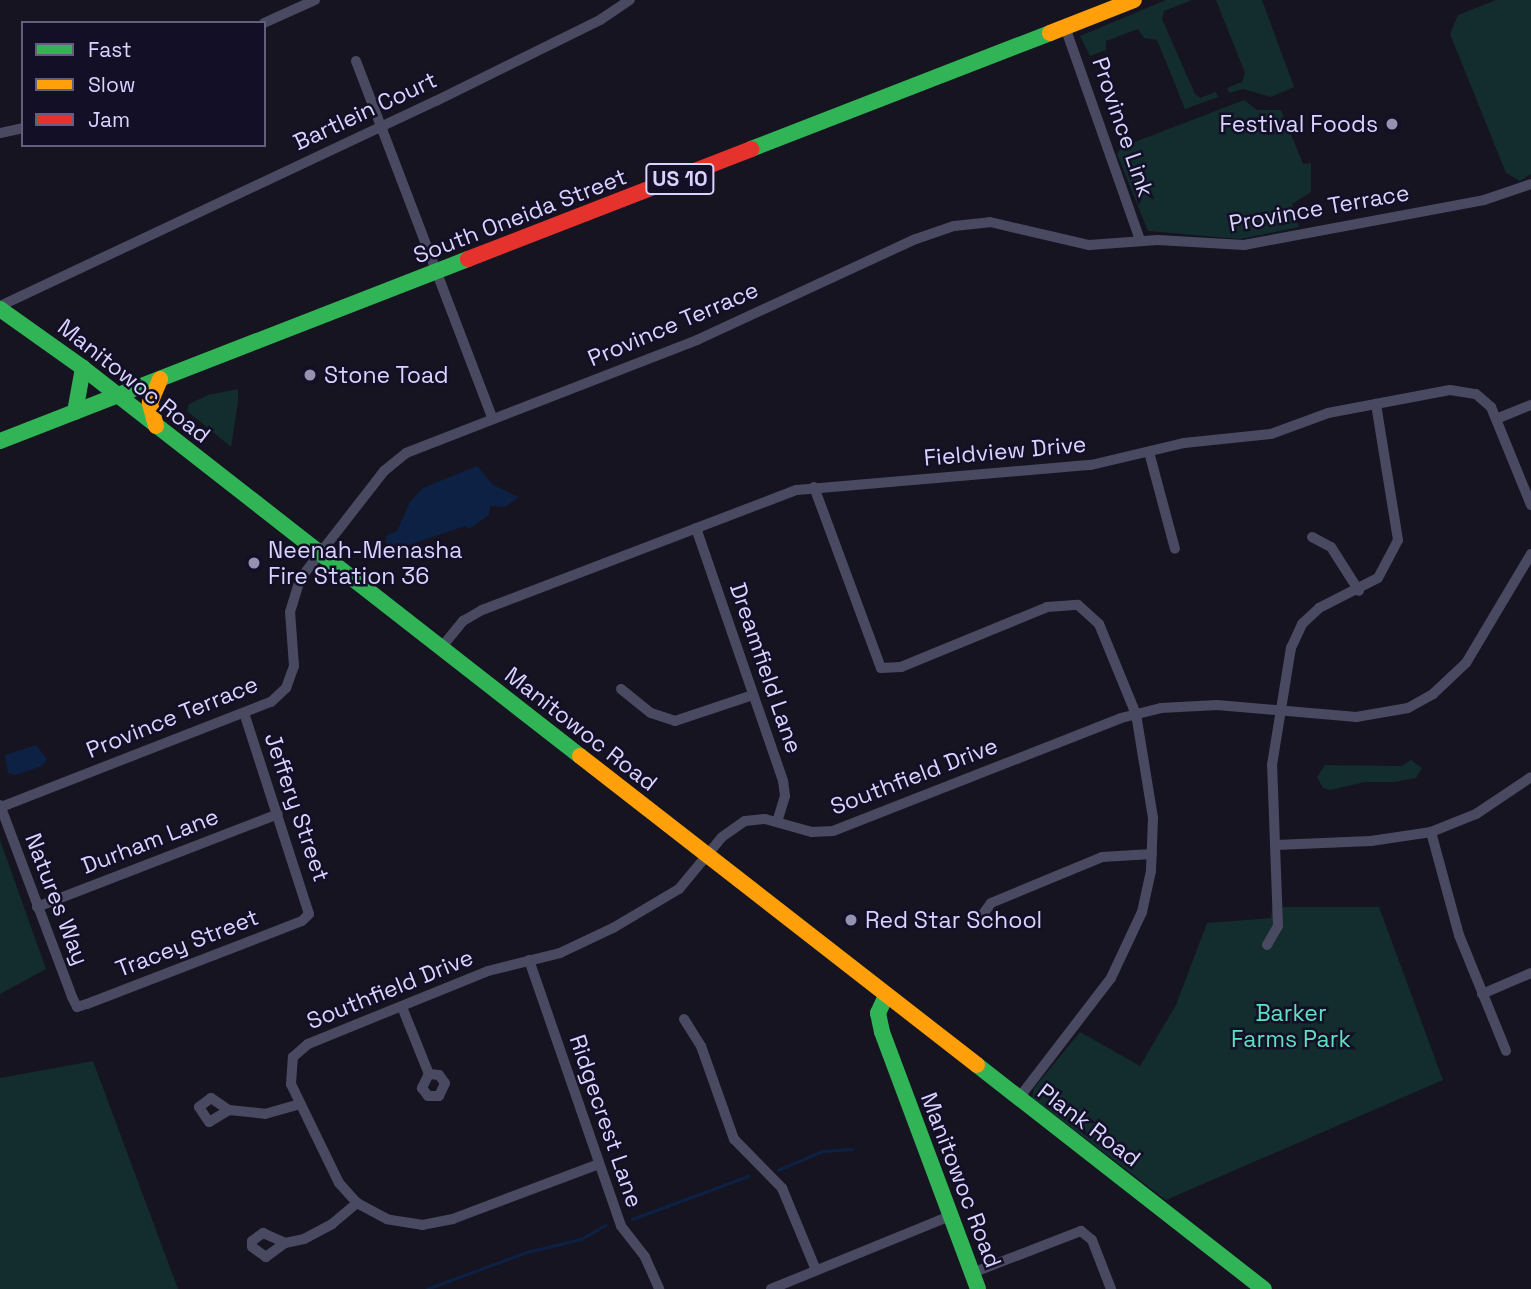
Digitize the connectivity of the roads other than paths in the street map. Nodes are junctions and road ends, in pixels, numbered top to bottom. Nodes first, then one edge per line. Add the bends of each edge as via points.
1 (315, 0) edge
2 (630, 0) edge
3 (1134, 0) edge
4 (266, 22) edge
5 (1065, 27) junction
6 (356, 61) dead end
7 (382, 127) junction
8 (21, 129) edge
9 (0, 134) edge
10 (1531, 184) edge
11 (1140, 240) junction
12 (438, 272) junction
13 (0, 308) edge
14 (83, 368) junction
15 (160, 379) junction
16 (116, 396) junction
17 (1376, 404) junction
18 (1531, 405) edge
19 (75, 412) junction
20 (493, 419) junction
21 (1496, 419) junction
22 (156, 426) junction
23 (0, 441) edge
24 (1149, 452) junction
25 (814, 487) junction
26 (1531, 505) edge
27 (696, 528) junction
28 (1312, 537) dead end
29 (1175, 550) dead end
30 (319, 554) junction
31 (1531, 554) edge
32 (1359, 591) junction
33 (441, 648) junction
34 (621, 689) dead end
35 (753, 695) junction
36 (1280, 711) junction
37 (244, 712) junction
38 (1136, 713) junction
39 (1531, 777) edge
40 (0, 806) edge
41 (278, 814) junction
42 (777, 822) junction
43 (1431, 832) junction
44 (1276, 845) junction
45 (1152, 854) junction
46 (708, 856) junction
47 (37, 907) junction
48 (309, 914) joint
49 (978, 921) dead end
50 (1267, 945) dead end
51 (529, 960) junction
52 (1531, 973) edge
53 (1482, 994) junction
54 (886, 996) junction
55 (77, 1007) joint
56 (402, 1007) junction
57 (684, 1019) dead end
58 (1506, 1051) dead end
59 (429, 1074) dead end
60 (1018, 1099) junction
61 (300, 1104) junction
62 (229, 1110) dead end
63 (598, 1164) junction
64 (357, 1203) junction
65 (950, 1216) junction
66 (285, 1242) dead end
67 (816, 1270) junction
68 (972, 1273) junction
69 (659, 1289) edge
70 (771, 1289) edge
71 (978, 1289) edge
72 (1111, 1289) edge
73 (1264, 1289) edge

1 - 4 street
2 - 7 street, Bartlein Court via 584,28
3 - 5 main road, South Oneida Street / US 10
5 - 11 street, Province Link
5 - 12 main road, South Oneida Street / US 10
6 - 7 street
7 - 12 street
7 - 13 street, Bartlein Court
8 - 9 street
10 - 11 street, Province Terrace via 1484,200 1244,245
11 - 20 street, Province Terrace via 1088,245 1001,222 954,226 697,340
12 - 15 main road, South Oneida Street / US 10
12 - 20 street
13 - 14 main road, Manitowoc Road
14 - 16 main road, Manitowoc Road
14 - 19 main road
15 - 16 main road, South Oneida Street / US 10
15 - 22 main road via 150,403
16 - 19 main road, South Oneida Street / US 10
16 - 22 main road, Manitowoc Road
17 - 21 street, Fieldview Drive via 1467,390 1484,400
17 - 24 street, Fieldview Drive via 1321,415 1270,435 1200,440
17 - 32 street via 1398,532 1378,578
18 - 21 street
19 - 23 main road, South Oneida Street / US 10
20 - 30 street, Province Terrace via 398,458
21 - 26 street, Fieldview Drive
22 - 30 main road, Manitowoc Road
24 - 25 street, Fieldview Drive via 1091,465
24 - 29 street
25 - 27 street, Fieldview Drive
25 - 38 street via 881,668 895,669 1047,607 1078,606 1099,624
27 - 33 street, Fieldview Drive via 482,610 463,621
27 - 35 street, Dreamfield Lane
28 - 32 street via 1331,547
30 - 33 main road, Manitowoc Road
30 - 37 street, Province Terrace via 300,579 290,604 295,657 291,678 271,702
31 - 36 street, Southfield Drive via 1466,663 1421,702 1367,717
32 - 36 street via 1324,605 1302,625 1291,648
33 - 46 main road, Manitowoc Road
34 - 35 street via 651,713 675,722
35 - 42 street, Dreamfield Lane via 785,789
36 - 38 street, Southfield Drive via 1198,705
36 - 44 street via 1272,765
37 - 40 street, Province Terrace
37 - 41 street, Jeffery Street
38 - 42 street, Southfield Drive via 833,831 812,832
38 - 45 street via 1152,806
39 - 43 street via 1476,814
40 - 47 street, Natures Way
41 - 47 street, Durham Lane
41 - 48 street, Jeffery Street
42 - 46 street, Southfield Drive via 745,821 728,831
43 - 44 street via 1371,841
43 - 53 street via 1459,935
44 - 50 street via 1278,926
45 - 49 street via 1102,857 991,904
45 - 60 street via 1142,912 1120,963
46 - 51 street, Southfield Drive via 680,889 664,899 581,944
46 - 54 main road, Manitowoc Road
47 - 55 street, Natures Way
48 - 55 street, Tracey Street via 302,921
51 - 56 street, Southfield Drive
51 - 63 street, Ridgecrest Lane
52 - 53 street
53 - 58 street
54 - 60 main road, Plank Road
54 - 65 main road, Manitowoc Road via 878,1013 882,1032
56 - 59 street
56 - 61 street, Southfield Drive via 299,1050 289,1075
57 - 67 street via 701,1046 734,1139 782,1188
60 - 73 main road, Plank Road
61 - 62 street via 265,1114
61 - 64 street, Southfield Drive via 334,1174
63 - 64 street, Southfield Drive via 435,1223 398,1222
63 - 69 street, Ridgecrest Lane via 621,1226 645,1258
64 - 66 street via 318,1233
65 - 67 street
65 - 68 main road, Manitowoc Road
67 - 70 street
68 - 71 main road, Manitowoc Road
68 - 72 street via 1071,1232 1084,1232

